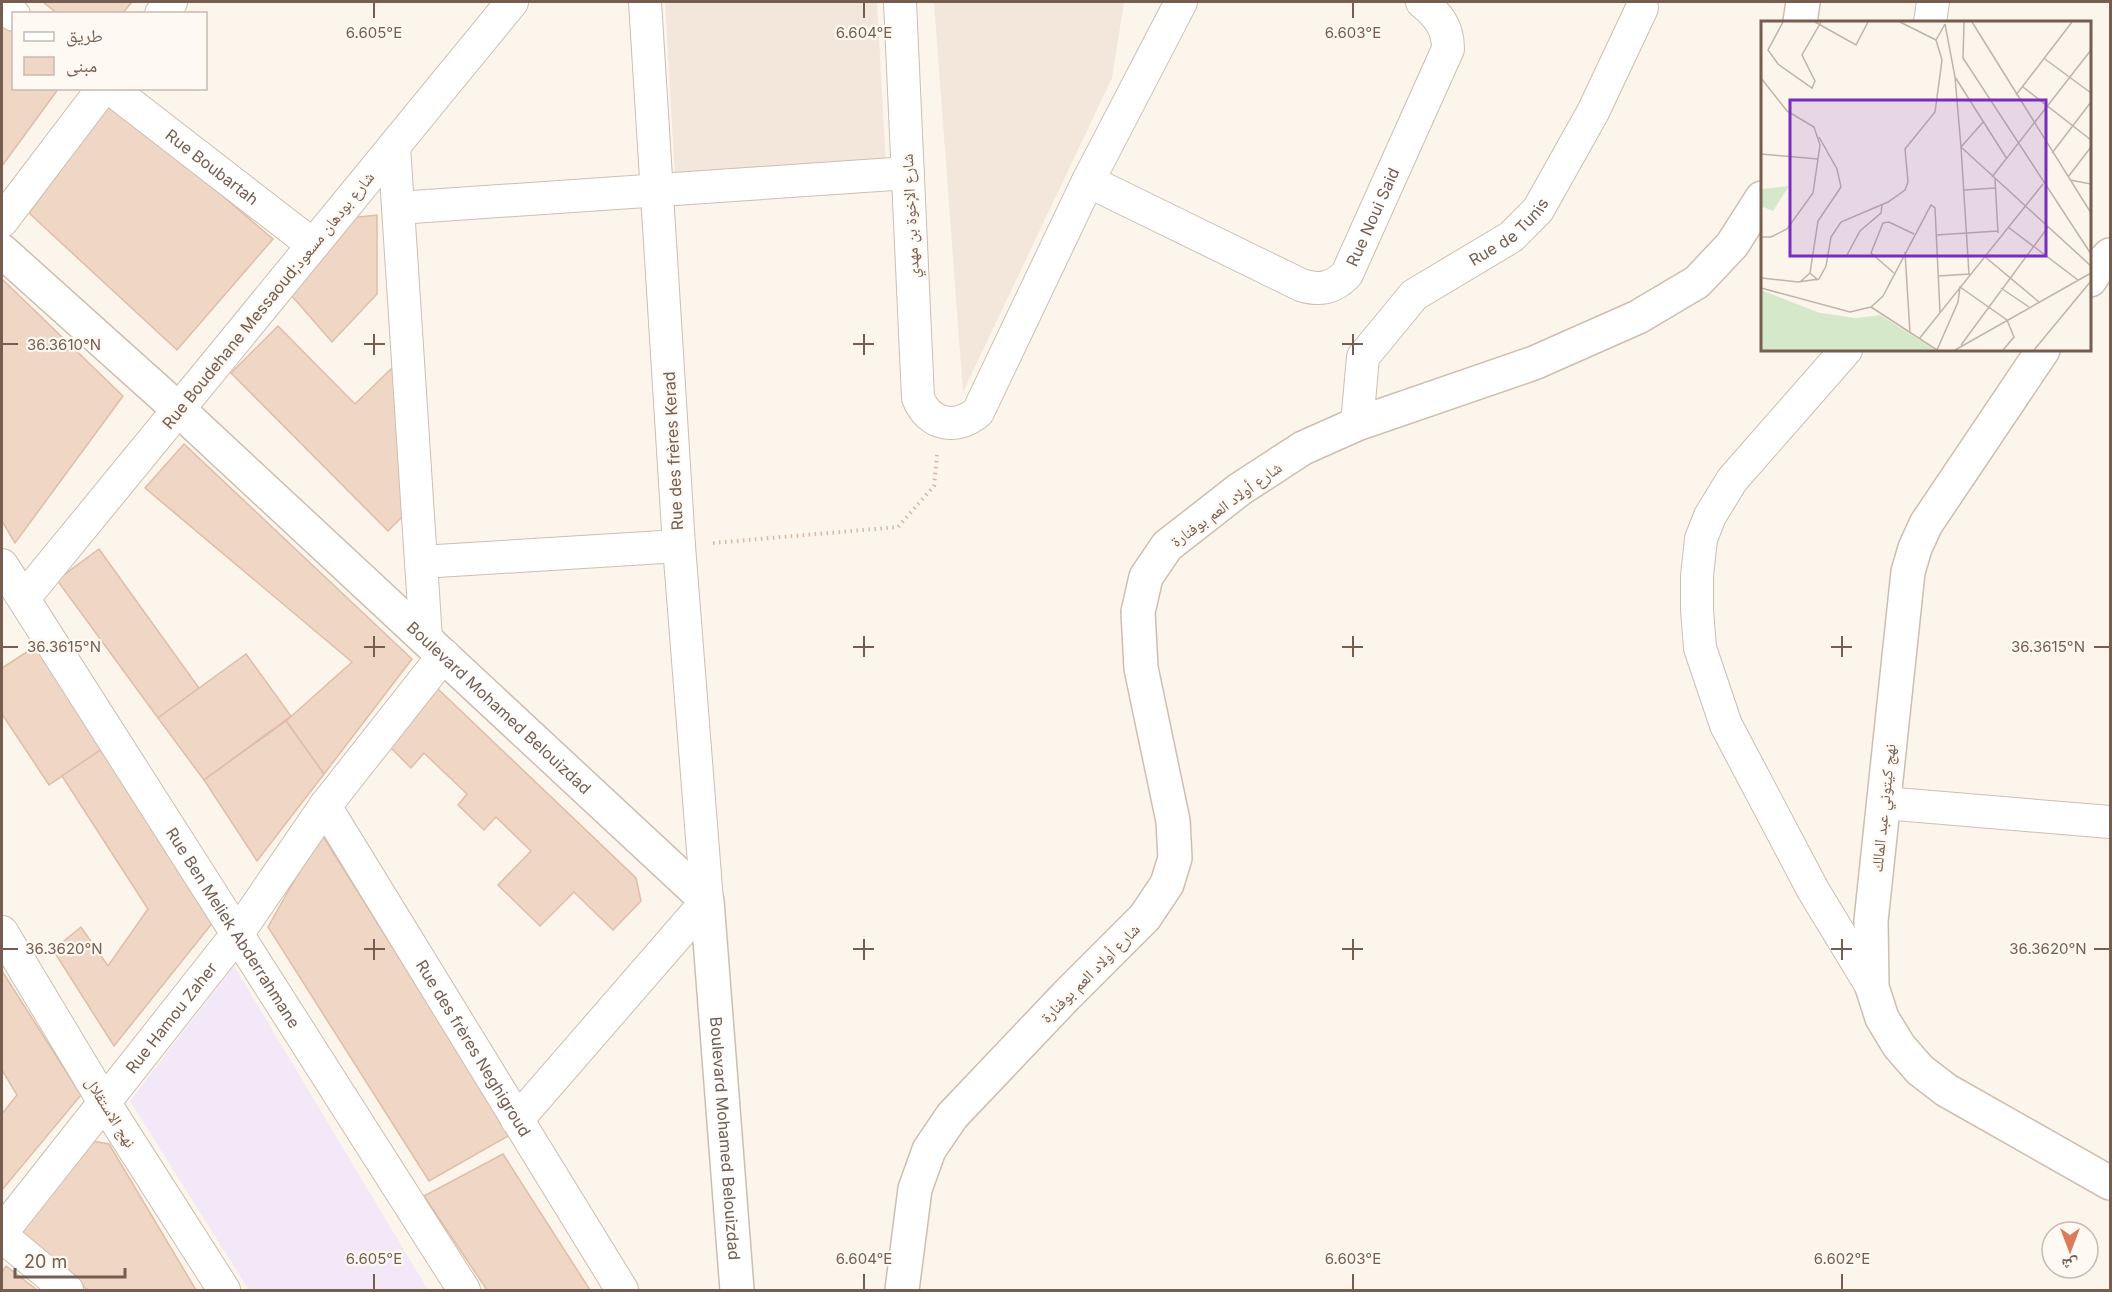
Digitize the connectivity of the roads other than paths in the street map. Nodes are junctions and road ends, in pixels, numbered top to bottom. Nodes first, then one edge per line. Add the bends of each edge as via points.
1 (511, 2) edge
2 (645, 2) edge
3 (900, 2) edge
4 (1160, 2) edge
5 (1181, 2) edge
6 (1422, 2) edge
7 (1803, 2) edge
8 (1934, 2) edge
9 (1642, 8) dead end
10 (1800, 21) edge
11 (1930, 21) edge
12 (1162, 38) junction
13 (101, 90) edge
14 (113, 90) edge
15 (394, 146) junction
16 (908, 173) junction
17 (1088, 181) junction
18 (658, 191) junction
19 (1761, 200) edge
20 (398, 208) junction
21 (2, 221) edge
22 (313, 245) junction
23 (2, 251) edge
24 (2110, 255) edge
25 (2091, 278) edge
26 (1845, 351) edge
27 (2042, 351) edge
28 (179, 410) junction
29 (1357, 424) junction
30 (679, 546) junction
31 (422, 562) junction
32 (2, 565) edge
33 (24, 598) junction
34 (435, 647) junction
35 (1884, 803) junction
36 (325, 806) junction
37 (2110, 822) edge
38 (706, 901) junction
39 (2, 932) edge
40 (238, 933) junction
41 (1872, 987) junction
42 (104, 1102) junction
43 (517, 1120) junction
44 (2110, 1183) edge
45 (2, 1234) edge
46 (67, 1290) edge
47 (224, 1290) edge
48 (464, 1290) edge
49 (622, 1290) edge
50 (737, 1290) edge
51 (902, 1290) edge

1 - 15 street, Rue Boudehane Messaoud;شارع بودهان مسعود
2 - 18 street, Rue des frères Kerad
3 - 16 street, شارع الإخوة بن مهدي
4 - 12 street
5 - 12 street
6 - 17 street, Rue Noui Said via 1443,22 1448,49 1347,274 1334,285 1317,289 1301,285
7 - 10 street
8 - 11 street
9 - 29 street, Rue de Tunis via 1593,112 1538,210 1511,237 1414,295 1363,357
12 - 17 street
13 - 21 street
14 - 22 street, Rue Boubartah
15 - 20 street
15 - 22 street, Rue Boudehane Messaoud;شارع بودهان مسعود
16 - 17 street, شارع الإخوة بن مهدي via 918,398 926,413 940,422 957,424 978,412
16 - 18 street
18 - 20 street
18 - 30 street, Rue des frères Kerad
19 - 29 street, شارع أولاد العم بوفنارة via 1732,245 1697,282 1638,317 1534,363
20 - 31 street
22 - 28 street, Rue Boudehane Messaoud;شارع بودهان مسعود
23 - 28 street, Boulevard Mohamed Belouizdad
24 - 25 street
26 - 41 street via 1732,480 1710,516 1701,538 1697,610 1700,648 1726,725 1813,890
27 - 35 street, نهج كيتوني عبد المالك via 1926,524 1915,548 1908,572
28 - 33 street, Rue Boudehane Messaoud;شارع بودهان مسعود
28 - 34 street, Boulevard Mohamed Belouizdad
29 - 51 street, شارع أولاد العم بوفنارة via 1303,448 1240,489 1167,546 1146,577 1138,612 1141,668 1173,821 1175,858 1167,884 1145,917 952,1116 929,1150 915,1189
30 - 31 street
30 - 38 street, Rue des frères Kerad
31 - 34 street
32 - 33 street, Rue Ben Meliek Abderrahmane
33 - 40 street, Rue Ben Meliek Abderrahmane
34 - 36 street, Rue Hamou Zaher
34 - 38 street, Boulevard Mohamed Belouizdad
35 - 37 street
35 - 41 street, نهج كيتوني عبد المالك via 1871,921
36 - 40 street, Rue Hamou Zaher
36 - 43 street, Rue des frères Neghigroud
38 - 43 street
38 - 50 street, Boulevard Mohamed Belouizdad
39 - 42 street, نهج الاستقلال
40 - 42 street, Rue Hamou Zaher
40 - 48 street, Rue Ben Meliek Abderrahmane
41 - 44 street, نهج كيتوني عبد المالك via 1882,1018 1920,1070 1946,1090
42 - 45 street, Rue Hamou Zaher
42 - 47 street, نهج الاستقلال
43 - 49 street, Rue des frères Neghigroud
45 - 46 street

